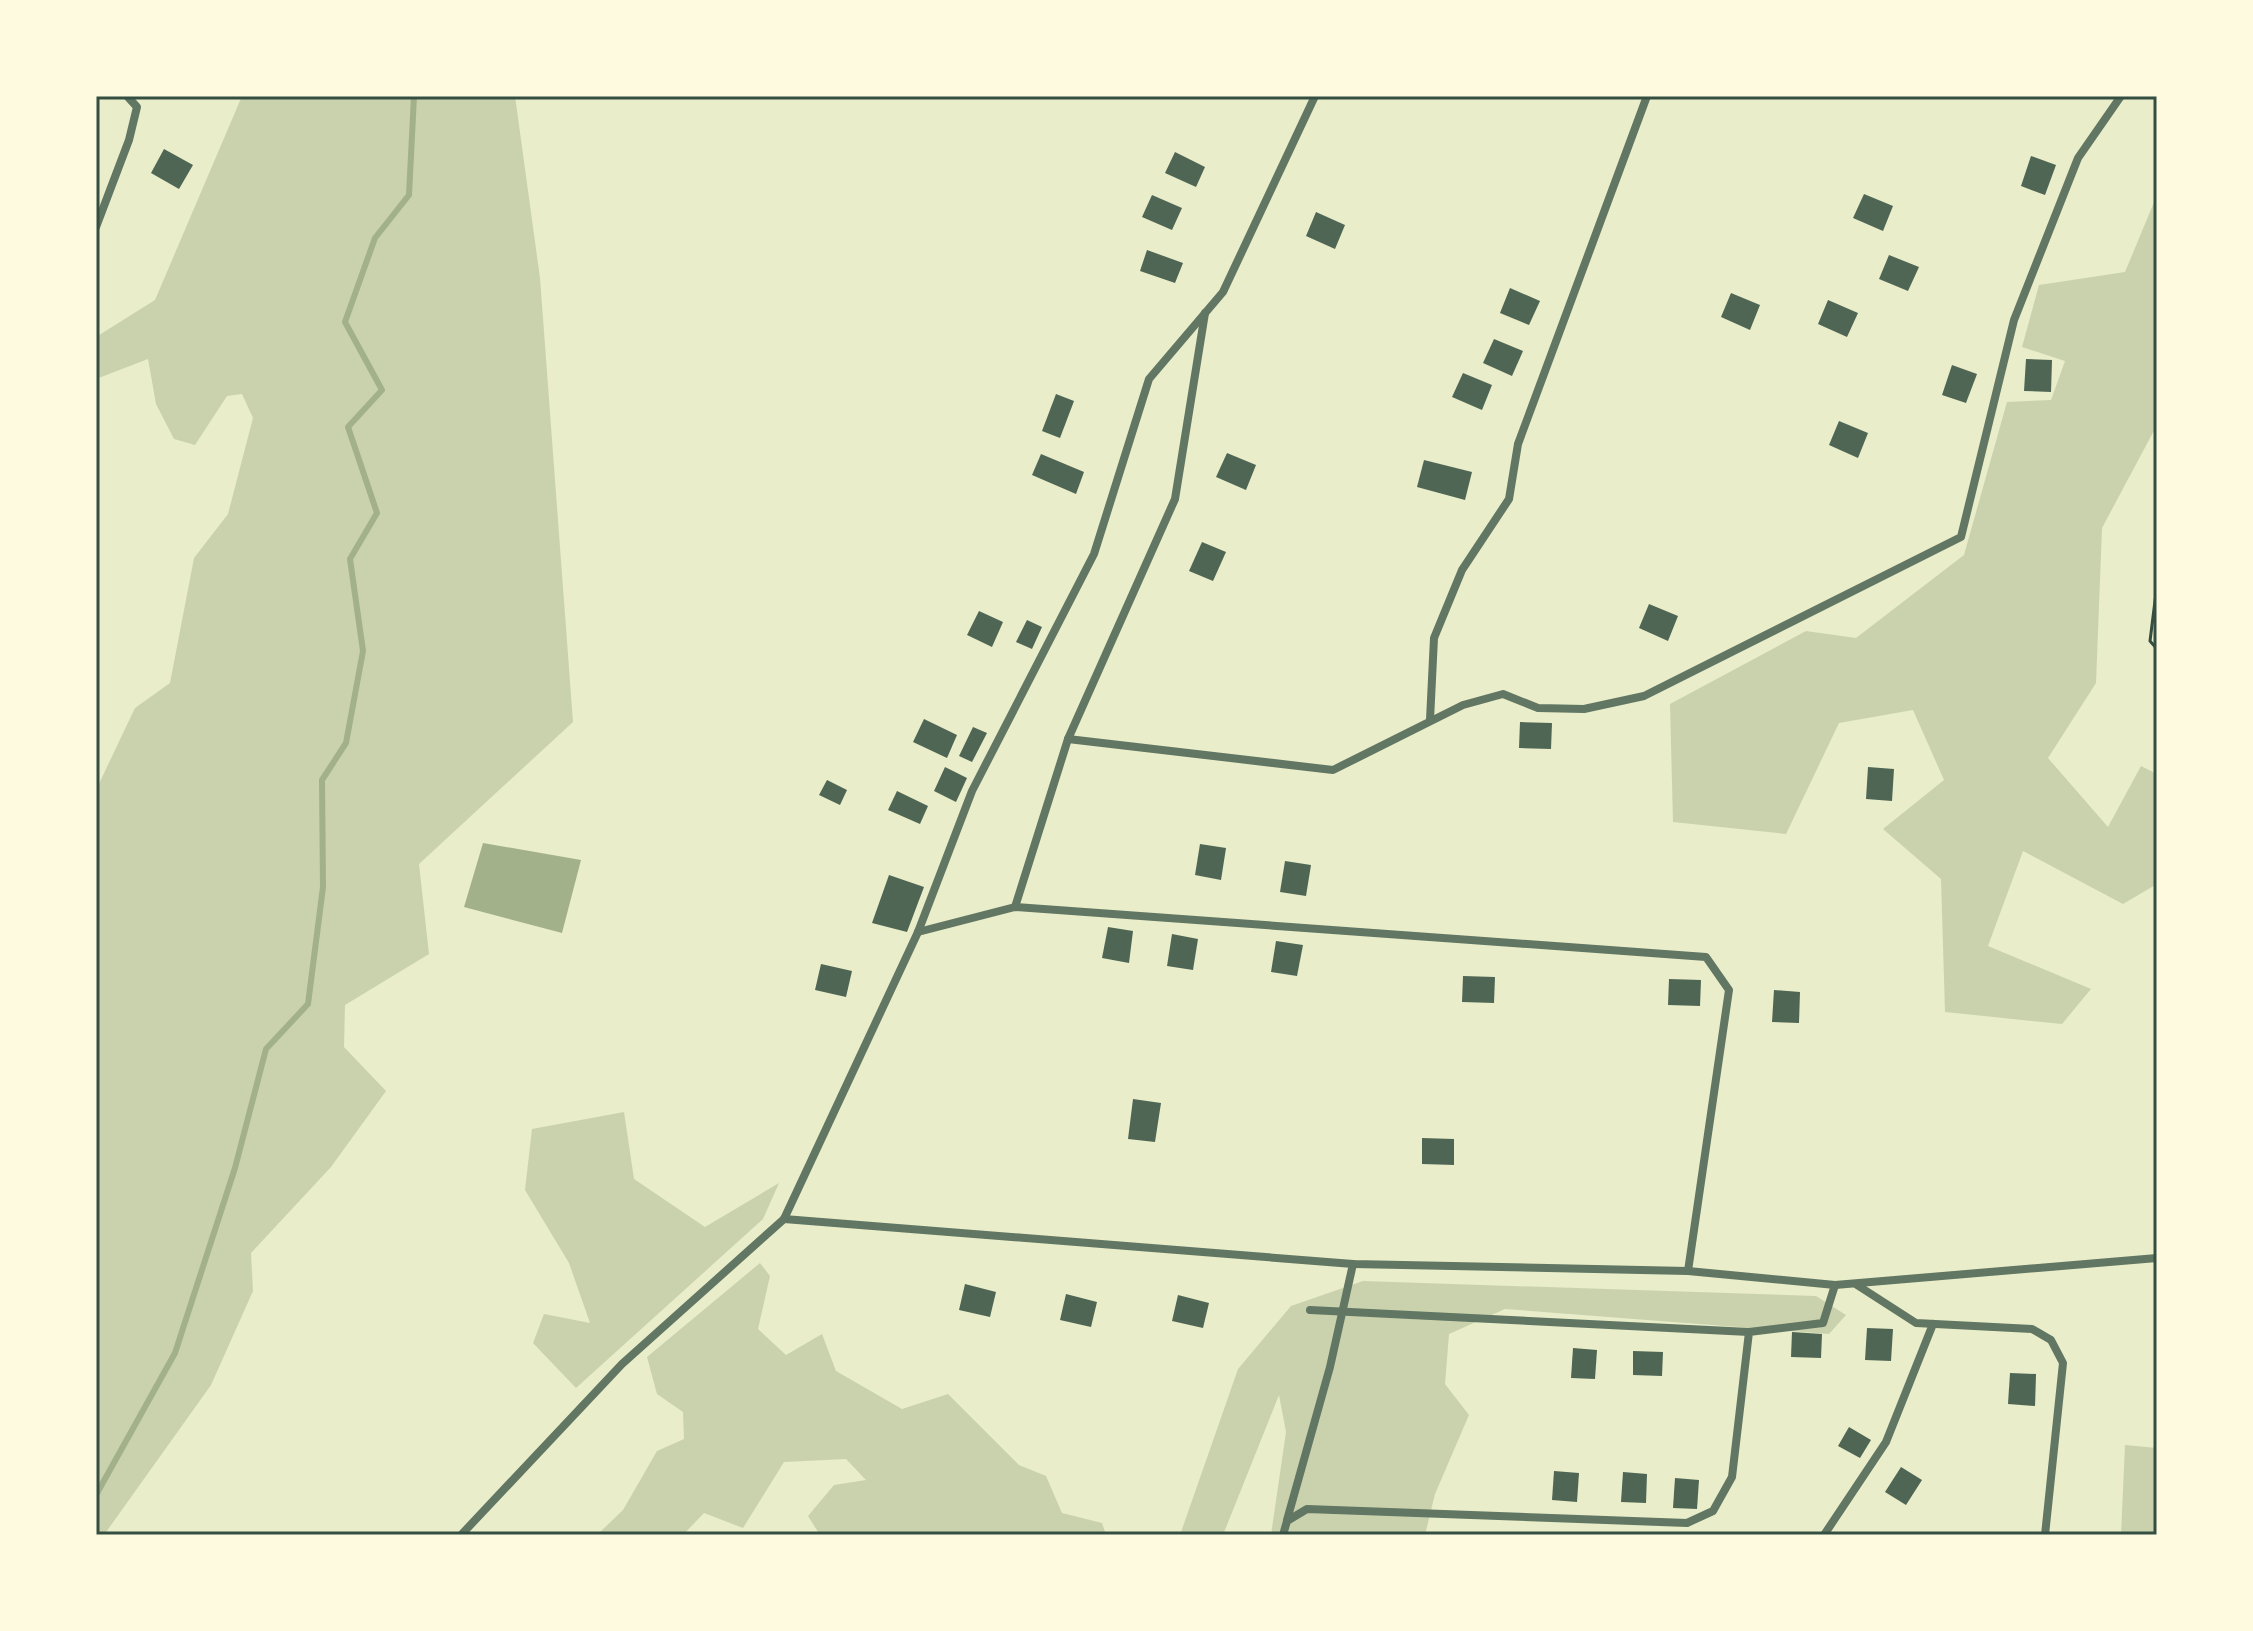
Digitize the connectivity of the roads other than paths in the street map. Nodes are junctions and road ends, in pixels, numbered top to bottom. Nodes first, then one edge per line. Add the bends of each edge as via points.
1 (127, 96) edge
2 (1315, 96) edge
3 (1647, 96) edge
4 (2121, 96) edge
5 (96, 227) edge
6 (1205, 313) junction
7 (1430, 720) junction
8 (1068, 739) junction
9 (1015, 907) junction
10 (918, 932) junction
11 (784, 1219) junction
12 (2157, 1258) edge
13 (1353, 1264) junction
14 (1688, 1271) junction
15 (1835, 1285) junction
16 (1856, 1285) junction
17 (1310, 1310) dead end
18 (1344, 1312) junction
19 (1933, 1324) junction
20 (1749, 1332) junction
21 (1287, 1521) junction
22 (461, 1535) edge
23 (1283, 1535) edge
24 (1824, 1535) edge
25 (2045, 1535) edge

1 - 5 street via 137,107 132,129
2 - 6 street via 1223,292
3 - 7 street via 1518,444 1509,499 1462,570 1434,638
4 - 7 street via 2078,158 2014,320 1961,537 1644,696 1584,709 1538,708 1503,694
6 - 8 street via 1175,499
6 - 10 street via 1149,379 1094,554 972,791
7 - 8 street via 1333,770
8 - 9 street
9 - 10 street
9 - 14 street via 1706,957 1729,990
10 - 11 street
11 - 13 street
11 - 22 street via 622,1364
12 - 16 street
13 - 14 street
13 - 18 street
14 - 15 street
15 - 16 street
15 - 20 street via 1823,1323
16 - 19 street via 1916,1323
17 - 18 street
18 - 20 street
18 - 21 street
19 - 24 street via 1886,1442
19 - 25 street via 2032,1329 2051,1340 2063,1363
20 - 21 street via 1732,1477 1713,1511 1687,1523 1307,1509
21 - 23 street

